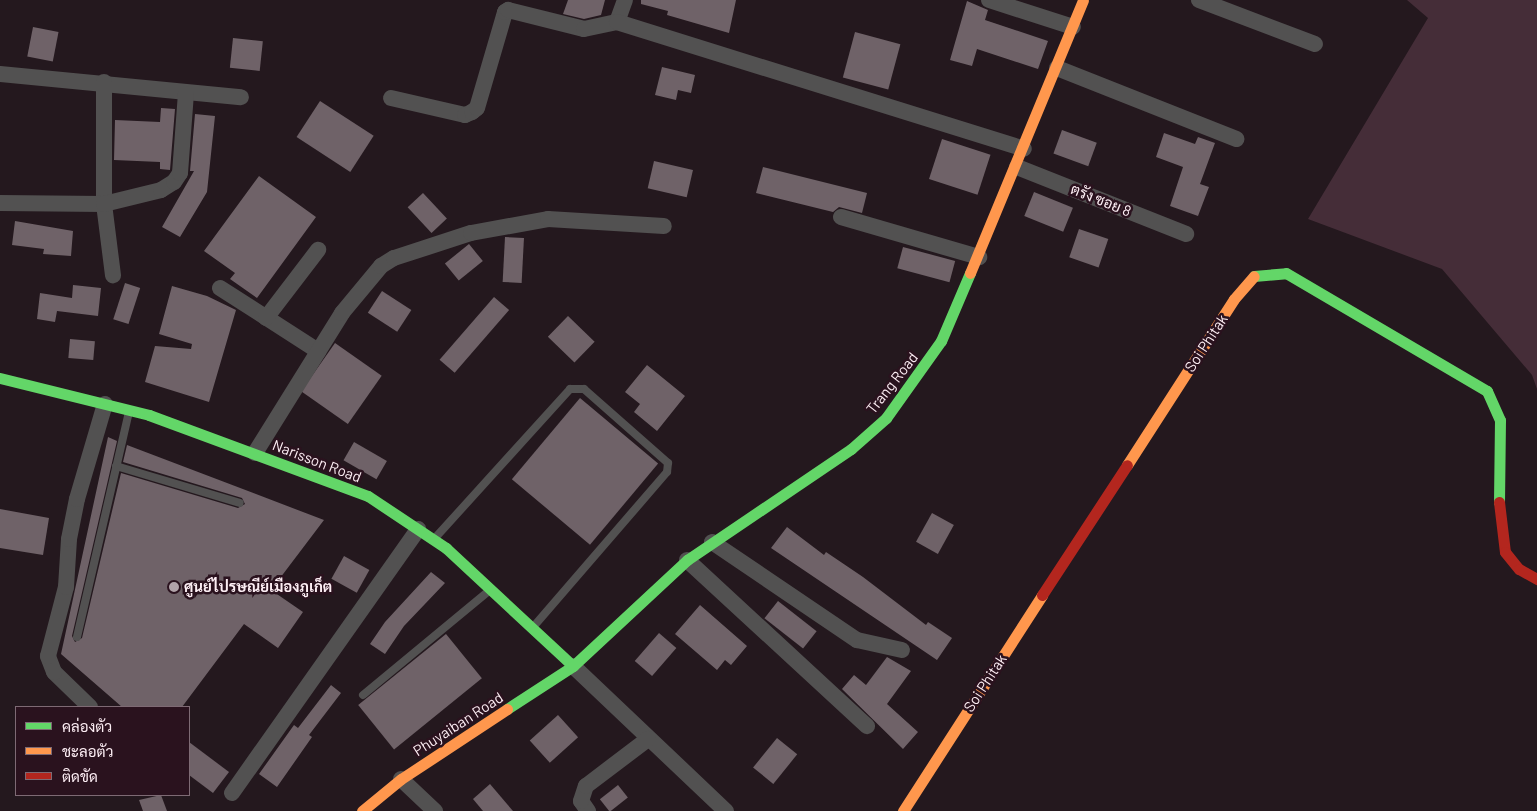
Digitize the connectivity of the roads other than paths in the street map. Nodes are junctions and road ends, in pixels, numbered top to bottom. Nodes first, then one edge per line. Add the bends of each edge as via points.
1 (625, 0) edge
2 (989, 0) edge
3 (1083, 0) edge
4 (1198, 0) edge
5 (617, 22) junction
6 (1073, 27) junction
7 (1316, 44) dead end
8 (1057, 68) junction
9 (0, 74) edge
10 (104, 82) junction
11 (186, 94) junction
12 (241, 97) dead end
13 (390, 98) dead end
14 (1236, 139) dead end
15 (1024, 149) junction
16 (1017, 167) junction
17 (0, 203) edge
18 (104, 204) junction
19 (841, 217) dead end
20 (664, 226) dead end
21 (1186, 234) dead end
22 (318, 250) dead end
23 (979, 257) junction
24 (113, 275) dead end
25 (220, 288) dead end
26 (266, 318) junction
27 (318, 351) junction
28 (0, 378) edge
29 (105, 404) junction
30 (129, 410) junction
31 (256, 453) junction
32 (116, 466) junction
33 (240, 503) dead end
34 (418, 529) junction
35 (434, 540) junction
36 (712, 542) junction
37 (687, 560) junction
38 (1537, 579) edge
39 (491, 589) junction
40 (533, 627) junction
41 (77, 637) dead end
42 (902, 650) dead end
43 (573, 666) junction
44 (364, 695) dead end
45 (89, 706) edge
46 (867, 726) dead end
47 (648, 739) junction
48 (401, 779) junction
49 (232, 793) dead end
50 (362, 811) edge
51 (435, 811) edge
52 (588, 811) edge
53 (726, 811) edge
54 (903, 811) edge

1 - 5 street
2 - 6 street
3 - 6 street, Trang Road
4 - 7 street
5 - 13 street via 584,29 508,10 477,108 472,112 465,115
5 - 15 street
6 - 8 street, Trang Road
8 - 14 street
8 - 15 street, Trang Road
9 - 10 street
10 - 11 street
10 - 18 street
11 - 12 street
11 - 18 street via 182,160 174,182 161,190
15 - 16 street, Trang Road
16 - 21 street, ตรัง ซอย 8
16 - 23 street, Trang Road
17 - 18 street
18 - 24 street
19 - 23 street
20 - 27 street via 548,219 472,233 394,258 381,266 342,313
22 - 26 street
23 - 36 street, Trang Road via 941,341 886,418 851,449
25 - 26 street
26 - 27 street
27 - 31 street
28 - 29 street, Narisson Road
29 - 30 street, Narisson Road
29 - 45 street via 77,499 69,539 66,587 48,656 54,672
30 - 31 street, Narisson Road
30 - 32 lane
31 - 34 street, Narisson Road via 368,496
32 - 33 lane
32 - 41 lane
34 - 35 street, Narisson Road
34 - 49 street
35 - 39 street, Narisson Road
35 - 40 lane via 570,389 584,389 668,463 667,472
36 - 37 street, Trang Road
36 - 42 street via 857,640
37 - 43 street, Trang Road
37 - 46 street
38 - 54 street, Soi Phitak via 1519,569 1505,552 1499,519 1500,420 1487,391 1286,273 1256,273 1234,299
39 - 40 street, Narisson Road
39 - 44 lane
40 - 43 street, Narisson Road
43 - 47 street
43 - 48 street, Phuyaiban Road
47 - 52 street via 586,786 581,801
47 - 53 street
48 - 50 street, Phuyaiban Road
48 - 51 street

